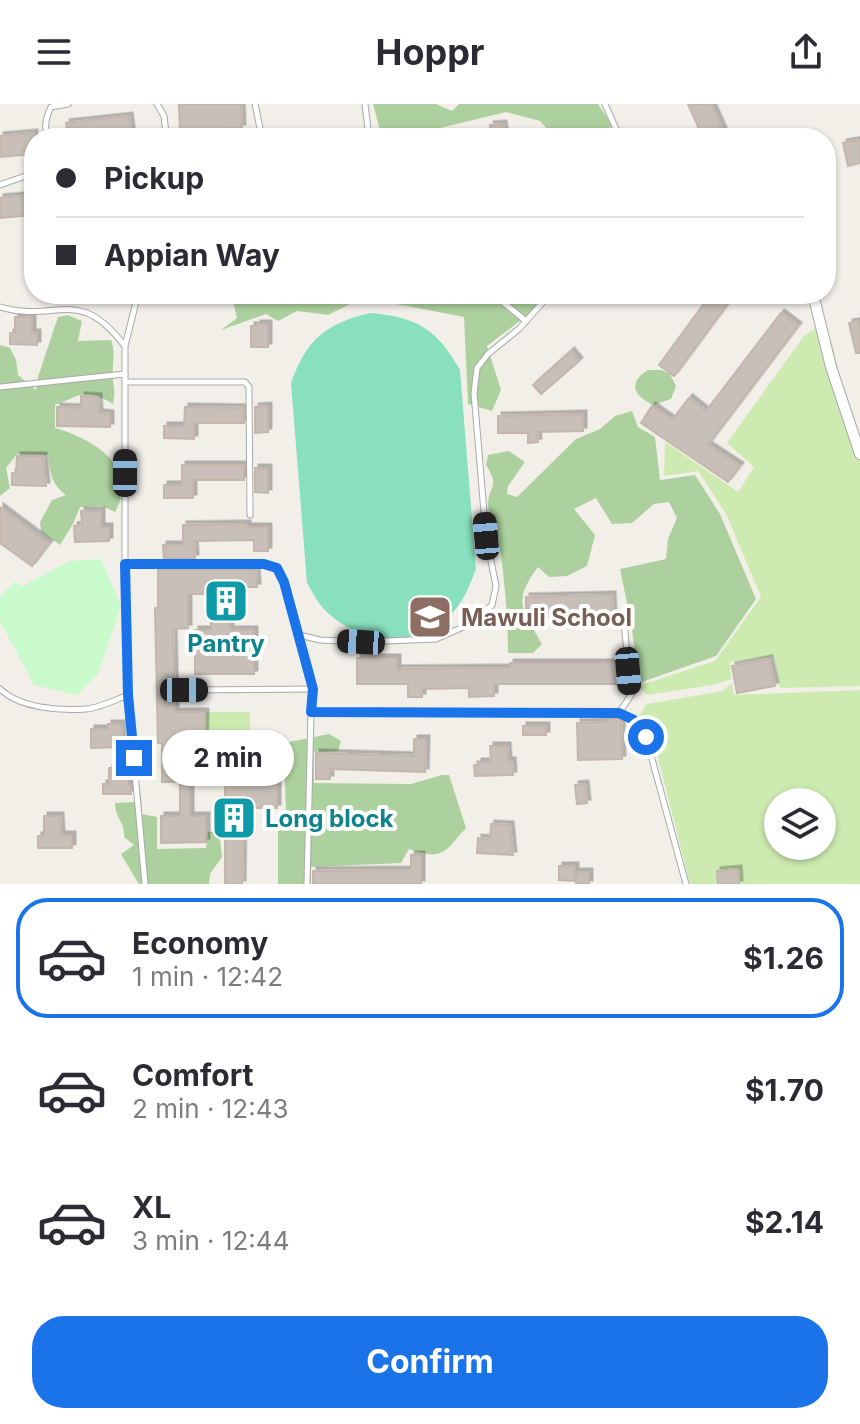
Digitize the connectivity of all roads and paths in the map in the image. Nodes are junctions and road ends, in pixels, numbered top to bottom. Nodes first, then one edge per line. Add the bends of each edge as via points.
1 (68, 104) edge
2 (157, 104) edge
3 (255, 104) edge
4 (365, 104) edge
5 (605, 104) edge
6 (45, 128) edge
7 (165, 128) edge
8 (260, 128) edge
9 (368, 128) edge
10 (617, 128) edge
11 (24, 177) edge
12 (0, 185) edge
13 (136, 304) edge
14 (506, 304) edge
15 (541, 304) edge
16 (815, 304) edge
17 (0, 307) edge
18 (527, 321) junction
19 (125, 346) junction
20 (125, 374) junction
21 (125, 382) junction
22 (0, 387) edge
23 (860, 454) edge
24 (250, 515) dead end
25 (125, 564) junction
26 (624, 622) dead end
27 (299, 635) junction
28 (0, 689) edge
29 (313, 689) junction
30 (184, 690) dead end
31 (128, 695) junction
32 (311, 712) junction
33 (619, 713) junction
34 (145, 884) edge
35 (307, 884) edge
36 (686, 884) edge

1 - 6 lane via 51,107
2 - 7 lane
3 - 8 lane
4 - 9 lane
5 - 10 lane
11 - 12 lane
13 - 19 lane
14 - 18 lane
15 - 18 lane
16 - 23 street
17 - 19 lane via 91,312
18 - 27 lane via 477,368 474,393 486,536 496,586 492,605 470,624 436,639 361,642
19 - 20 lane
20 - 21 lane
20 - 22 lane
21 - 24 lane via 245,382
21 - 25 lane
25 - 27 lane via 277,568
25 - 31 lane
26 - 33 lane via 631,695
27 - 29 lane
28 - 31 lane via 31,705 88,709
29 - 30 lane
29 - 32 lane
31 - 34 lane
32 - 33 lane
32 - 35 lane
33 - 36 lane via 634,720 646,737

